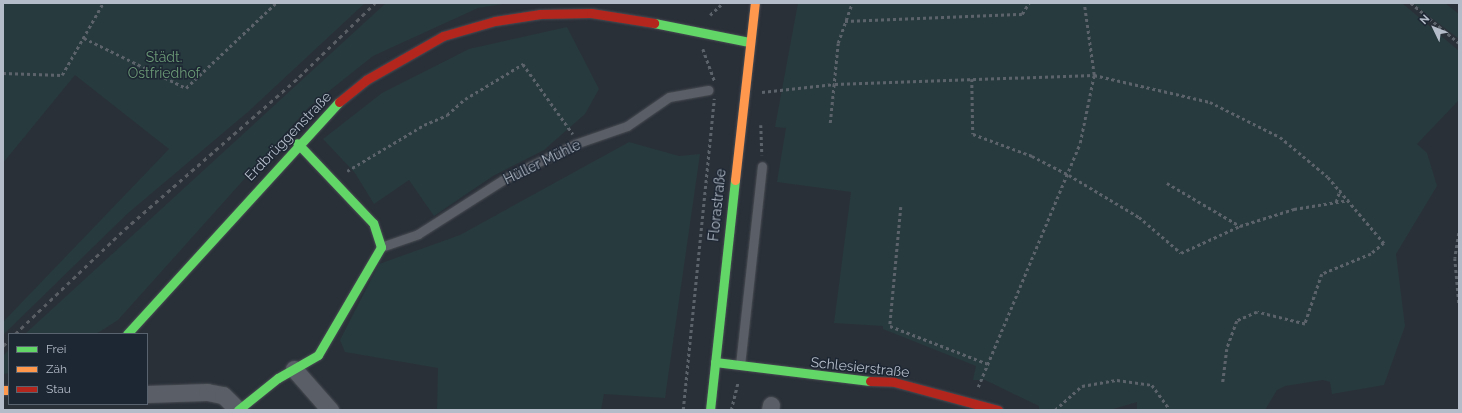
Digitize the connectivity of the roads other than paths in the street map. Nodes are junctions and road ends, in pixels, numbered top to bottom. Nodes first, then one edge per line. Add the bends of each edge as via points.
1 (755, 3) edge
2 (749, 42) junction
3 (712, 89) road end
4 (297, 143) junction
5 (762, 166) dead end
6 (381, 247) junction
7 (128, 333) edge
8 (715, 362) junction
9 (740, 365) junction
10 (294, 369) junction
11 (148, 394) edge
12 (974, 406) edge
13 (238, 410) edge
14 (330, 410) edge
15 (710, 410) edge
16 (998, 410) edge

1 - 2 street, Florastraße
2 - 4 street, Erdbrüggenstraße via 707,31 591,13 540,14 495,21 443,36 366,80 325,113
2 - 8 street, Florastraße
3 - 6 lane, Hüller Mühle via 669,97 628,126 575,144 506,178 418,234
4 - 6 street via 373,223
4 - 7 street, Erdbrüggenstraße
5 - 9 lane
6 - 10 street via 326,344 318,355
8 - 9 street, Schlesierstraße
8 - 15 street, Florastraße
9 - 12 street, Schlesierstraße via 826,378 894,382
10 - 13 street
10 - 14 street
11 - 13 street via 207,392 223,395
12 - 16 street, Schlesierstraße

